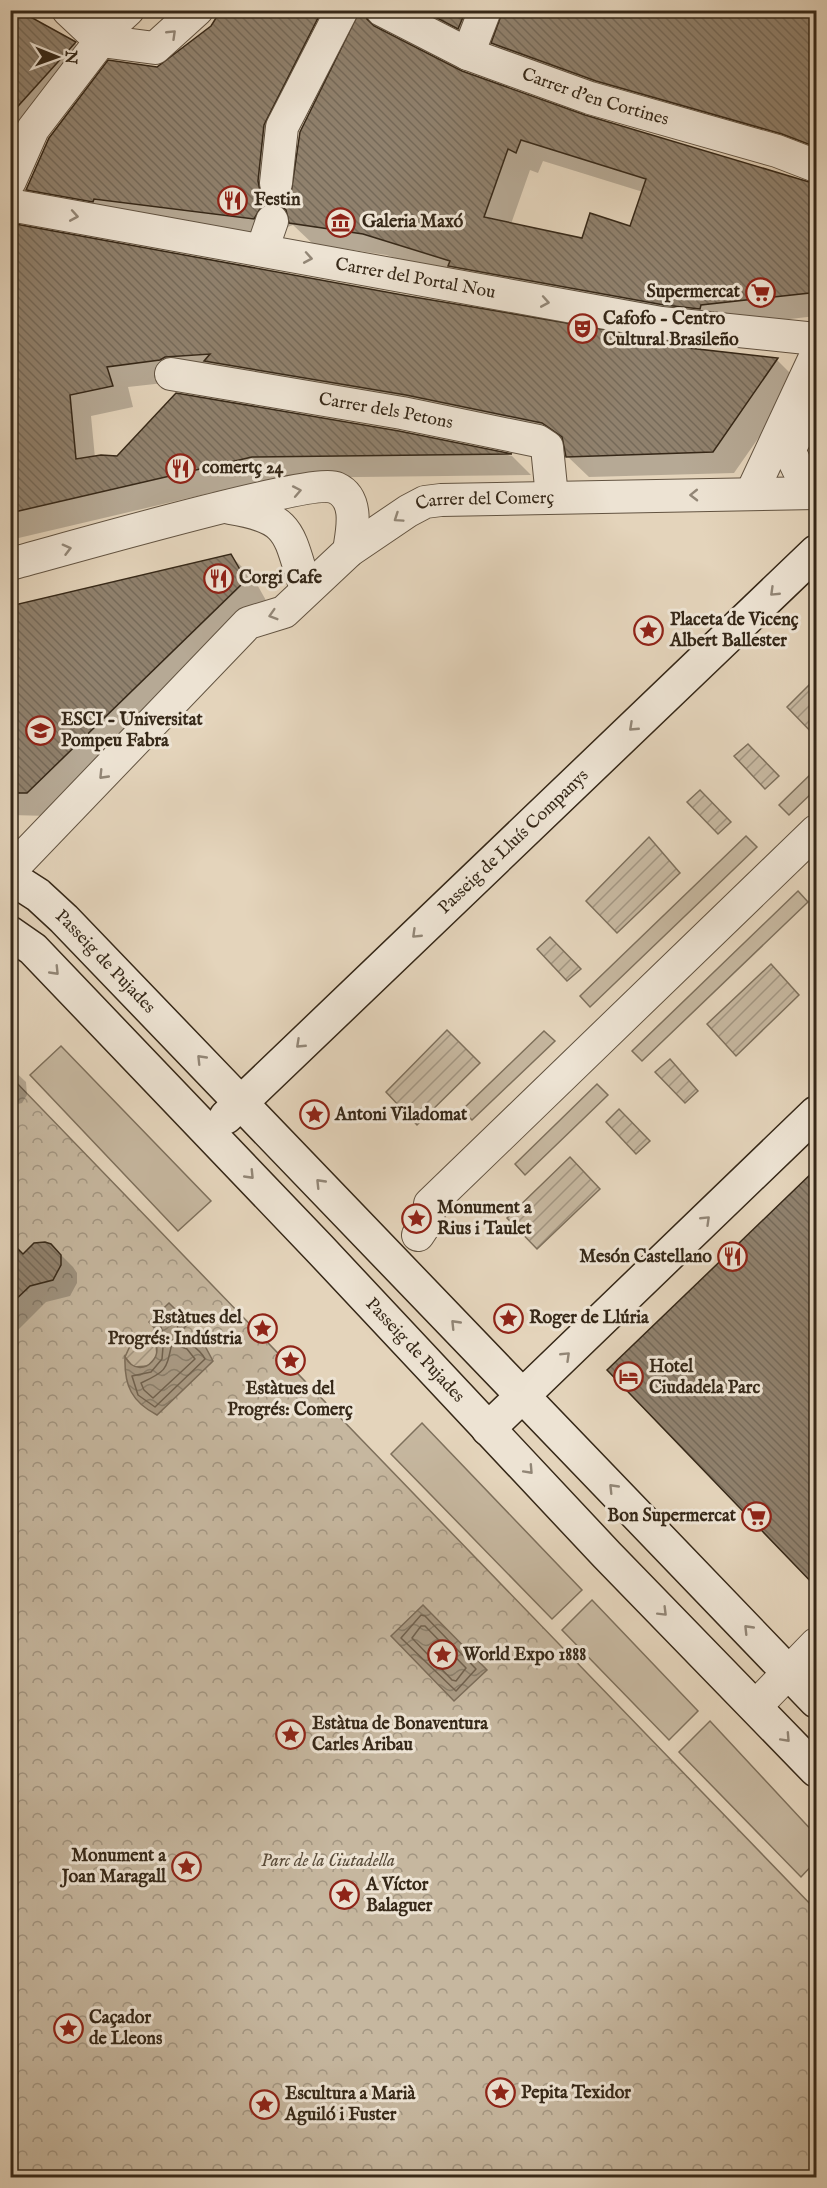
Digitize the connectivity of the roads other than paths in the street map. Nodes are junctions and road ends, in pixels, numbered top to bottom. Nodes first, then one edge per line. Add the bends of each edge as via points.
1 (68, 10) edge
2 (128, 10) edge
3 (197, 10) edge
4 (342, 10) edge
5 (382, 10) edge
6 (485, 10) edge
7 (101, 40) junction
8 (468, 54) junction
9 (816, 166) edge
10 (276, 183) dead end
11 (13, 197) edge
12 (816, 339) edge
13 (816, 355) edge
14 (171, 374) dead end
15 (816, 399) edge
16 (816, 473) edge
17 (752, 492) junction
18 (816, 493) edge
19 (552, 497) junction
20 (226, 507) junction
21 (349, 551) junction
22 (816, 552) edge
23 (10, 564) edge
24 (306, 589) junction
25 (816, 831) edge
26 (10, 871) edge
27 (10, 877) edge
28 (10, 933) edge
29 (242, 1101) junction
30 (816, 1113) edge
31 (210, 1133) junction
32 (418, 1235) dead end
33 (524, 1396) junction
34 (488, 1429) junction
35 (816, 1644) edge
36 (788, 1671) junction
37 (816, 1701) edge
38 (756, 1706) junction
39 (816, 1770) edge

1 - 7 street
2 - 7 street
7 -> 3 street via 155,48
4 - 10 street via 282,127
5 - 8 street, Carrer d'en Cortines
6 - 8 street
7 - 11 street via 33,129
8 - 9 street, Carrer d'en Cortines via 590,98 777,150
11 -> 12 street, Carrer del Portal Nou via 267,235 661,323
13 - 17 street
14 - 19 street, Carrer dels Petons via 402,413 538,441 547,447
15 - 16 street via 789,450 801,475
17 - 18 street, Carrer del Comerç
17 -> 19 street, Carrer del Comerç
19 -> 21 street, Carrer del Comerç via 425,502
20 -> 21 street via 325,486 337,488 348,498 352,511
23 -> 20 street
20 - 24 street via 250,511 287,531
21 - 24 street, Carrer del Comerç
22 -> 29 street, Passeig de Lluís Companys
24 -> 26 street, Carrer del Comerç via 284,612 248,623
25 - 32 street via 430,1204 428,1220
29 -> 27 street, Passeig de Pujades via 51,906
28 -> 31 street, Passeig de Pujades via 33,949
29 - 31 street, Passeig de Lluís Companys
33 -> 29 street, Passeig de Pujades
33 -> 30 street
31 -> 34 street, Passeig de Pujades
33 - 34 street
36 -> 33 street, Passeig de Pujades
34 -> 38 street, Passeig de Pujades
35 - 36 street
36 - 37 street, Passeig de Pujades
36 - 38 street
38 -> 39 street, Passeig de Pujades

